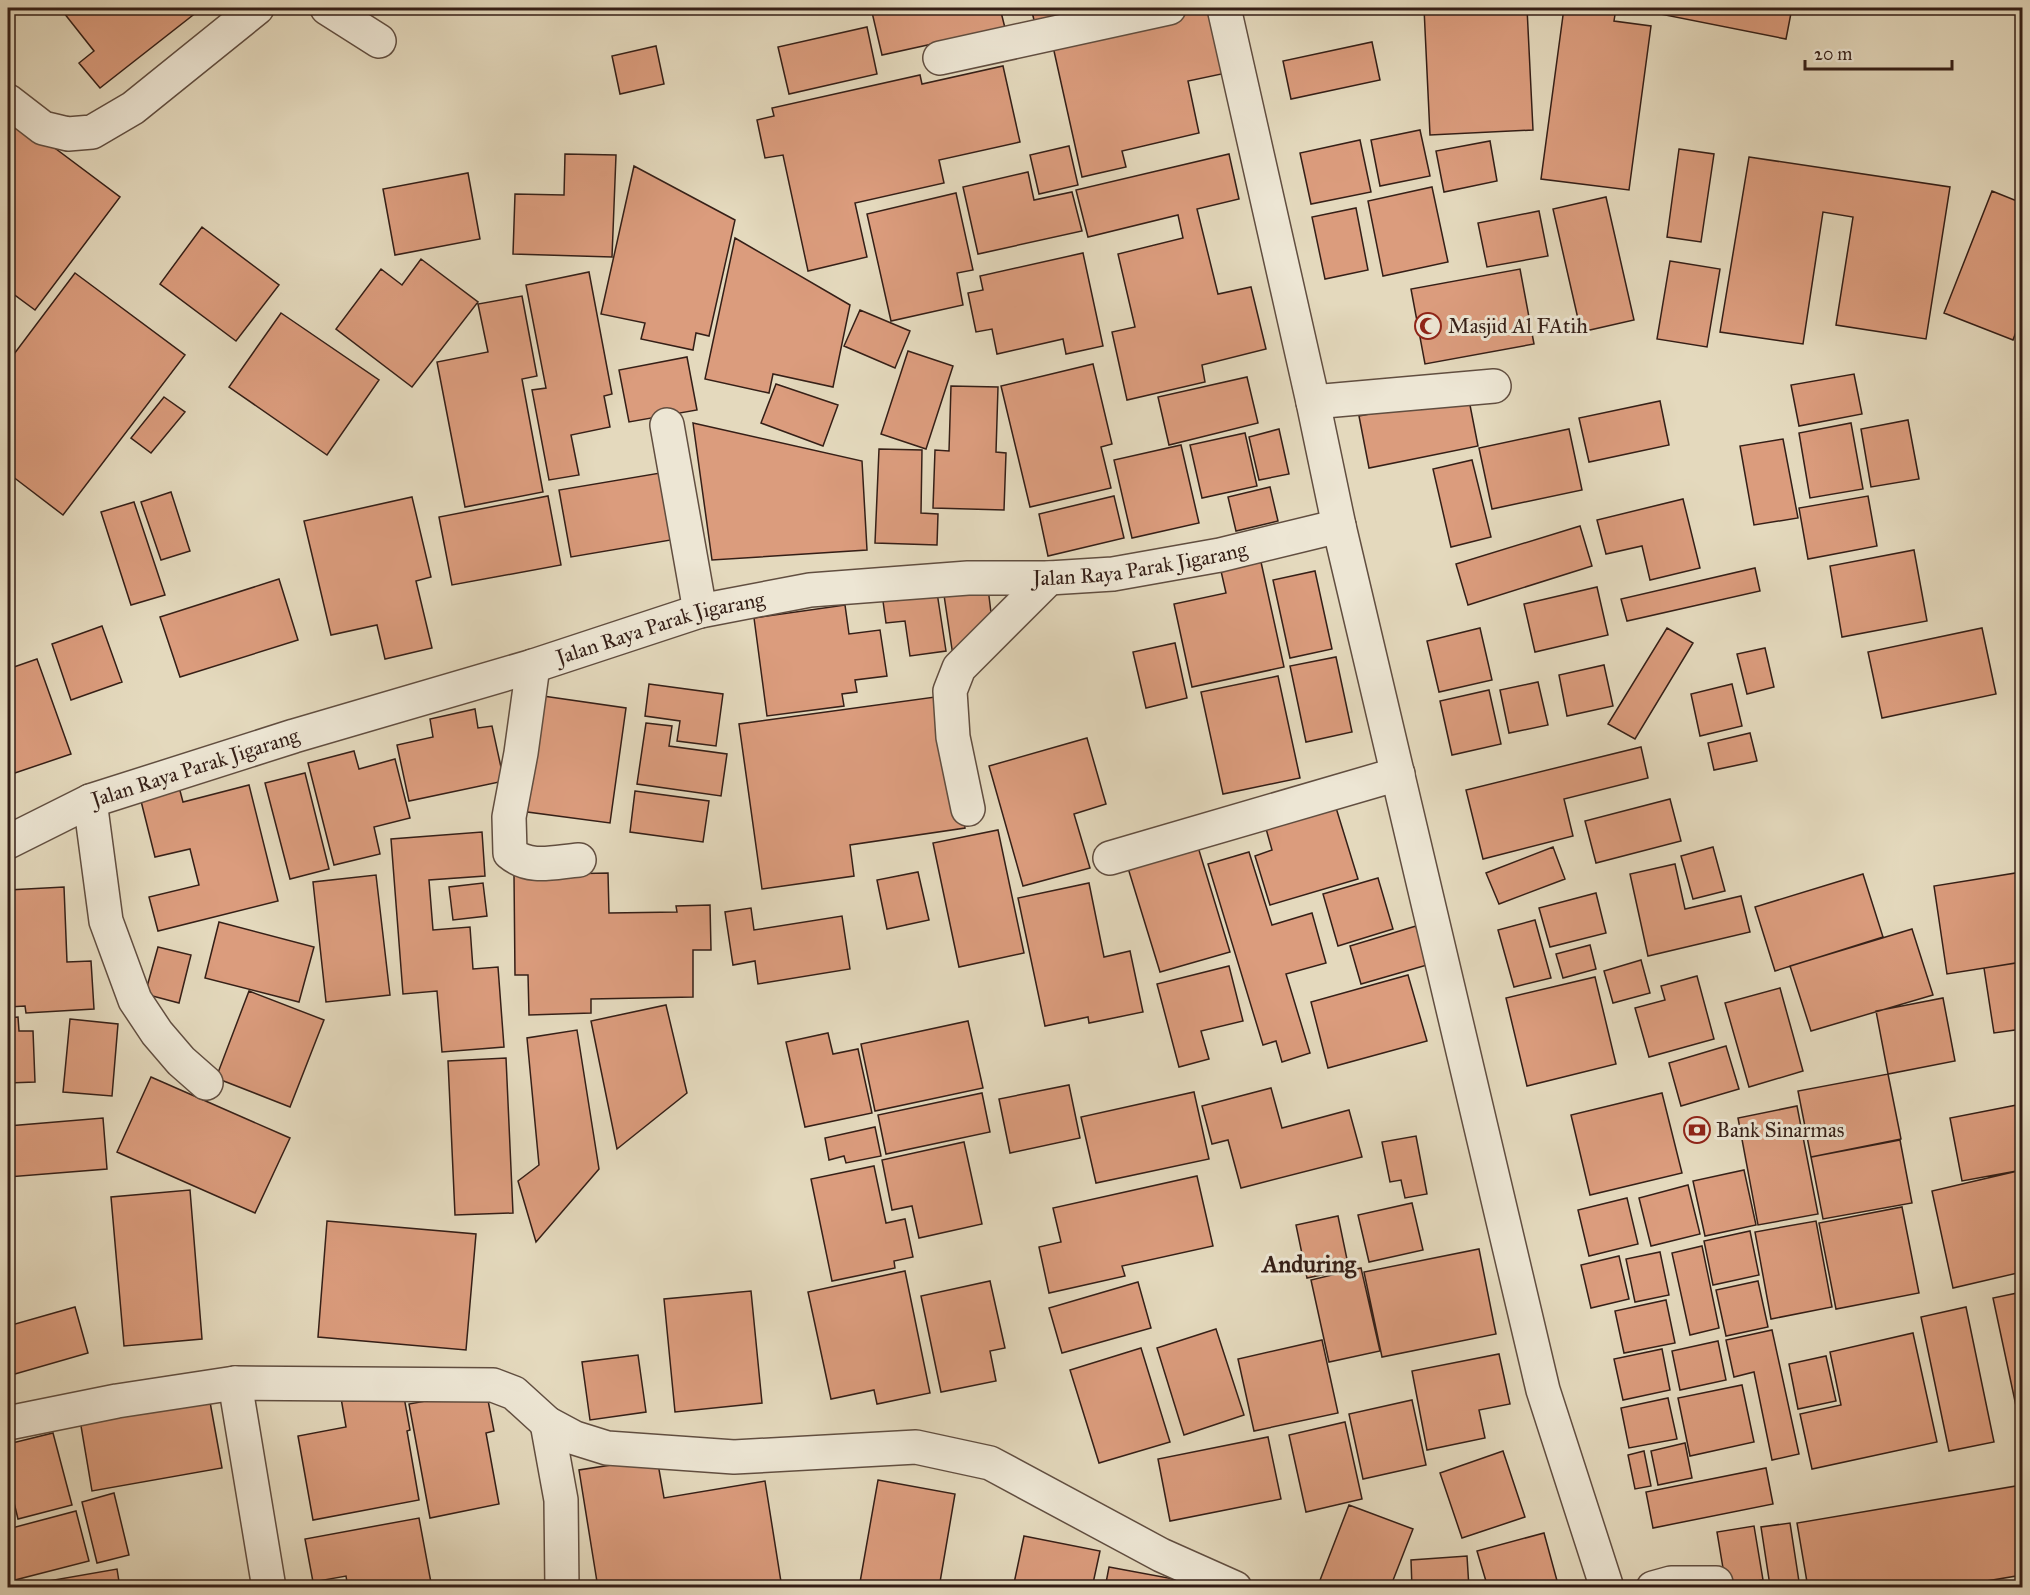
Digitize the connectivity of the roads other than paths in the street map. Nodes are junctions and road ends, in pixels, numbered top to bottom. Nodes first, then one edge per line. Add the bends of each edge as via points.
1 (257, 8) edge
2 (327, 8) edge
3 (1169, 8) edge
4 (1224, 8) edge
5 (379, 41) dead end
6 (940, 58) dead end
7 (8, 101) edge
8 (1494, 386) dead end
9 (1313, 402) junction
10 (667, 425) dead end
11 (1339, 526) junction
12 (1049, 578) junction
13 (700, 611) junction
14 (533, 666) junction
15 (1398, 774) junction
16 (90, 801) junction
17 (968, 809) dead end
18 (8, 842) edge
19 (1110, 858) dead end
20 (579, 860) dead end
21 (206, 1083) dead end
22 (235, 1383) junction
23 (8, 1423) edge
24 (547, 1423) junction
25 (1716, 1583) dead end
26 (269, 1587) edge
27 (562, 1587) edge
28 (1235, 1587) edge
29 (1607, 1587) edge
30 (1653, 1587) edge

1 - 7 street via 133,108 92,132 68,134 43,128
2 - 5 street
3 - 6 street
4 - 9 street
8 - 9 street
9 - 11 street
10 - 13 street
11 - 12 street, Jalan Raya Parak Jigarang via 1220,555 1113,574
11 - 15 street
12 - 13 street, Jalan Raya Parak Jigarang via 968,578 810,590
12 - 17 street via 959,668 950,691 953,737
13 - 14 street, Jalan Raya Parak Jigarang
14 - 16 street, Jalan Raya Parak Jigarang
14 - 20 street via 509,817 510,853 532,865
15 - 19 street
15 - 29 street via 1543,1390
16 - 18 street, Jalan Raya Parak Jigarang
16 - 21 street via 106,921 135,1000 157,1033
22 - 23 street
22 - 24 street via 493,1385 514,1393
22 - 26 street
24 - 27 street via 561,1500
24 - 28 street via 575,1438 607,1448 734,1457 916,1447 990,1463 1161,1555
25 - 30 street

